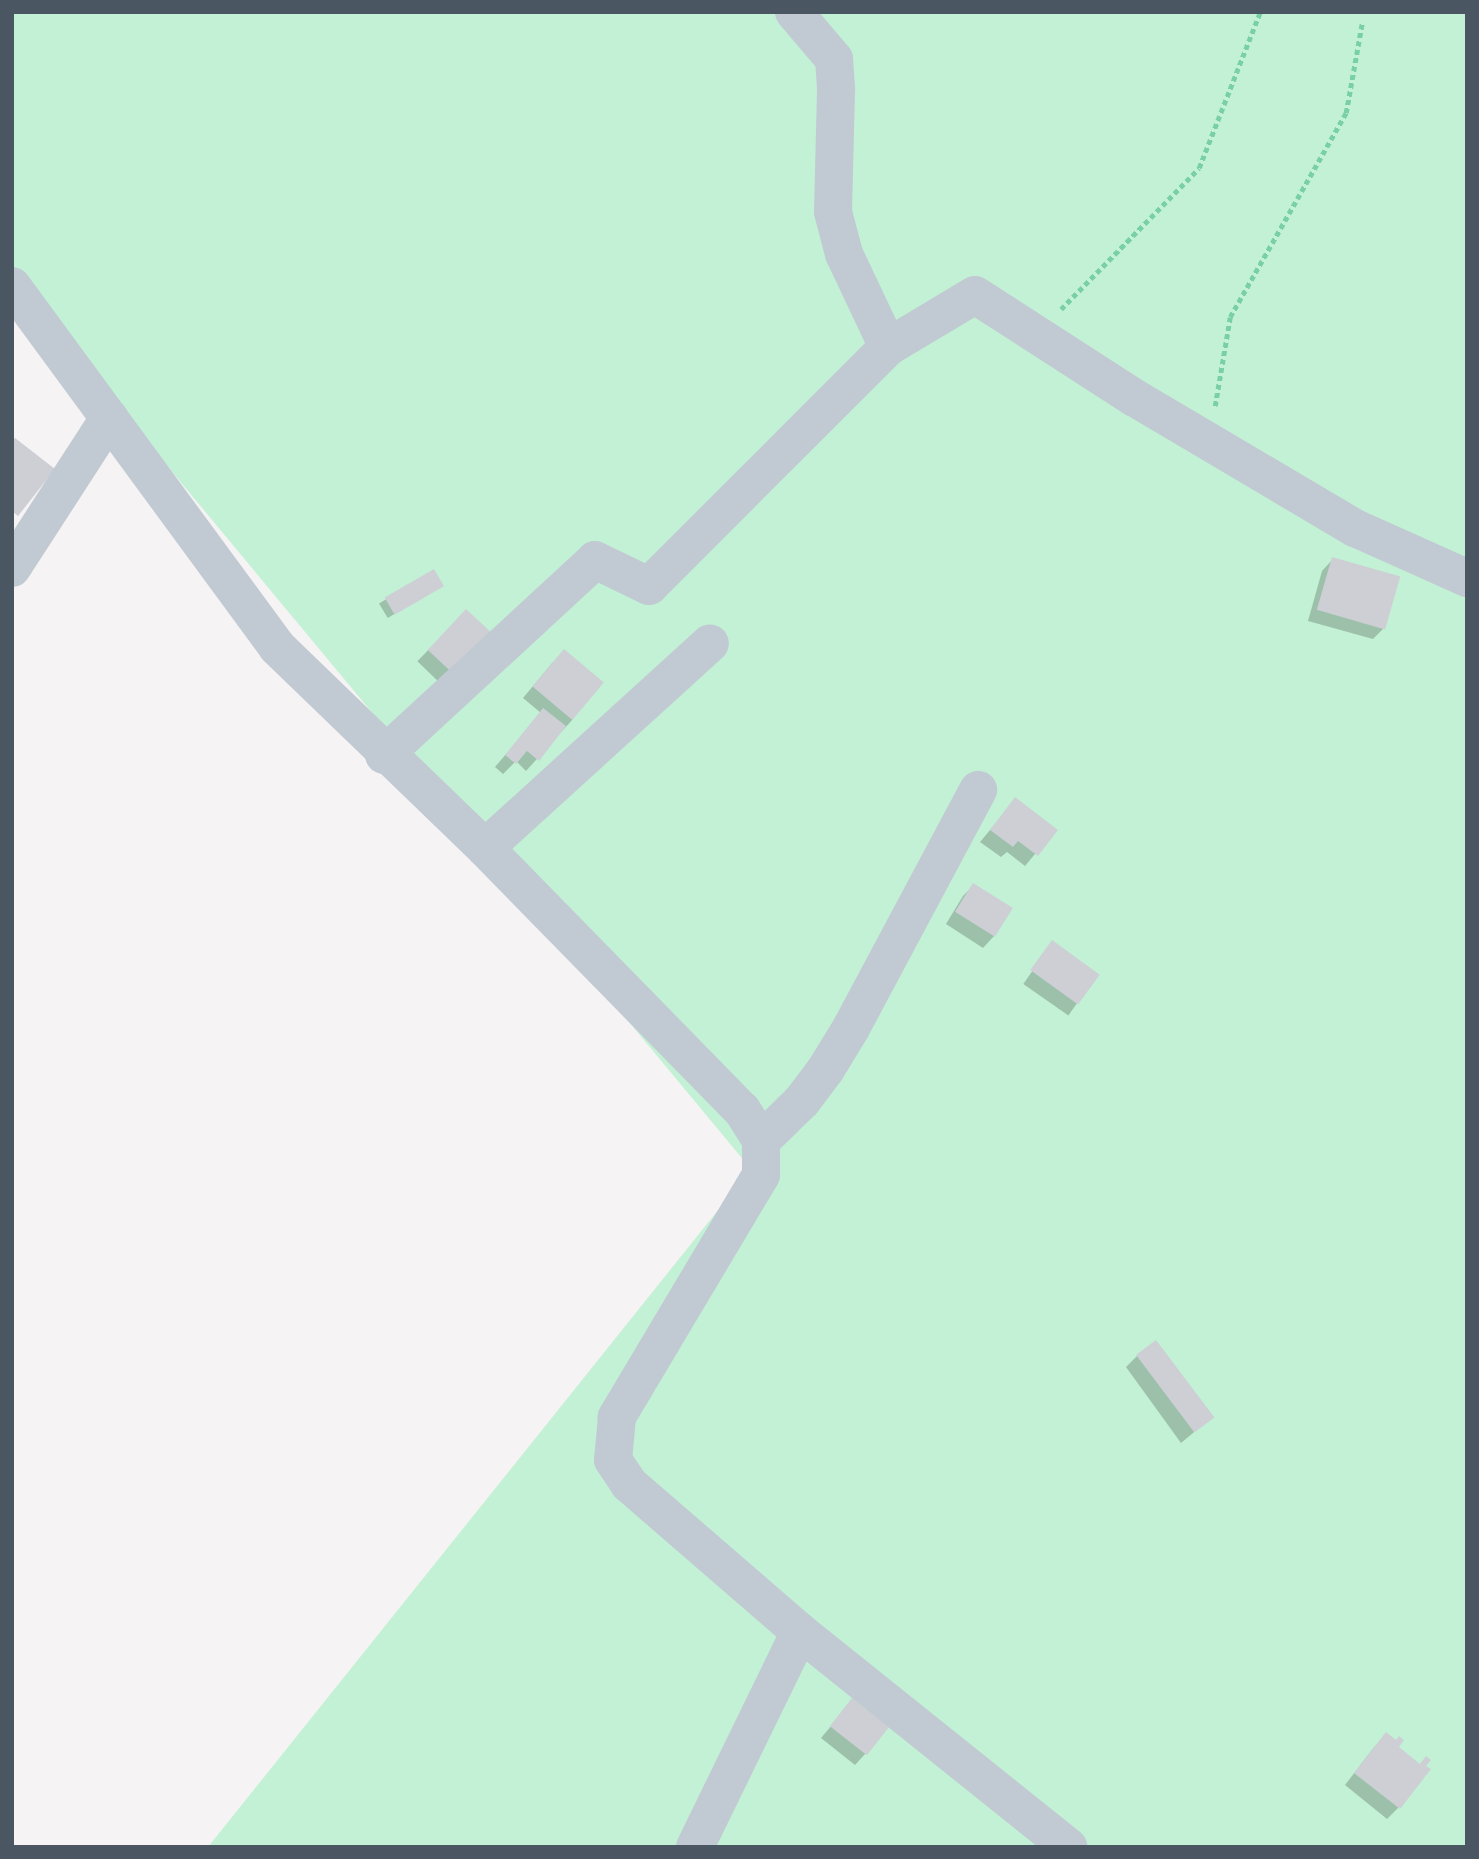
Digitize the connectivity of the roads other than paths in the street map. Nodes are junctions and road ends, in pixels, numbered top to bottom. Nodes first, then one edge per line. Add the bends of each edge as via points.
1 (794, 12) edge
2 (12, 286) edge
3 (888, 347) junction
4 (109, 418) junction
5 (12, 568) edge
6 (1467, 578) edge
7 (710, 643) dead end
8 (384, 755) junction
9 (978, 790) dead end
10 (485, 848) junction
11 (761, 1141) junction
12 (800, 1632) junction
13 (695, 1847) edge
14 (1068, 1847) edge

1 - 3 street via 834,60 834,212 844,254
2 - 4 street
3 - 6 street via 975,295 1355,528
3 - 8 street via 649,586 595,560
4 - 5 street
4 - 8 street via 276,647
7 - 10 street
8 - 10 street
9 - 11 street via 845,1038 802,1101
10 - 11 street via 742,1110
11 - 12 street via 761,1175 617,1417 612,1460 629,1485
12 - 13 street
12 - 14 street

